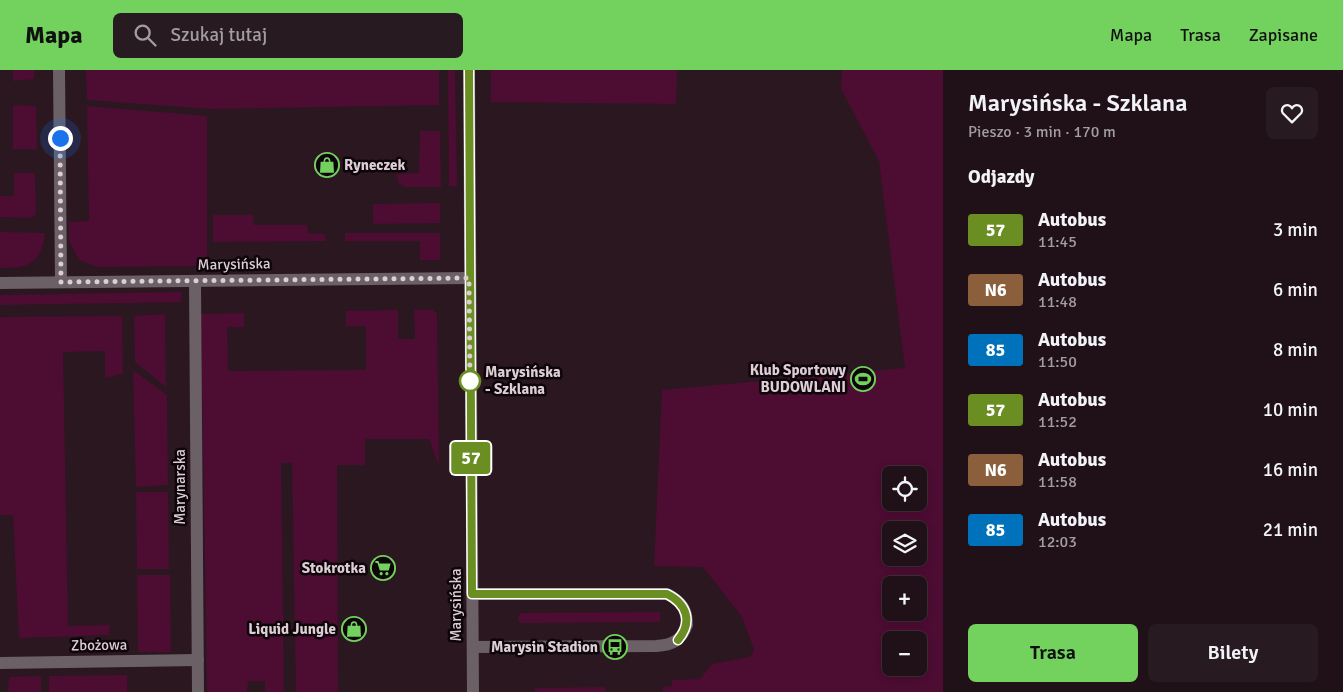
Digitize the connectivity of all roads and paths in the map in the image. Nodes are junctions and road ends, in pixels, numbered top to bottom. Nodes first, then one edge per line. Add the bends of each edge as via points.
1 (59, 70) edge
2 (469, 70) edge
3 (469, 278) junction
4 (195, 281) junction
5 (61, 282) junction
6 (0, 283) edge
7 (472, 594) junction
8 (473, 647) junction
9 (198, 660) junction
10 (0, 663) edge
11 (198, 692) edge
12 (473, 692) edge

1 - 5 street
2 - 3 street, Marysińska
3 - 4 street, Marysińska
3 - 7 street, Marysińska
4 - 5 street, Marysińska
4 - 9 street, Marynarska
5 - 6 street, Marysińska
7 - 8 street, Marysińska
7 - 8 street via 667,594 684,607 687,625 678,640 668,645
8 - 12 street, Marysińska
9 - 10 street, Zbożowa
9 - 11 street, Marynarska

